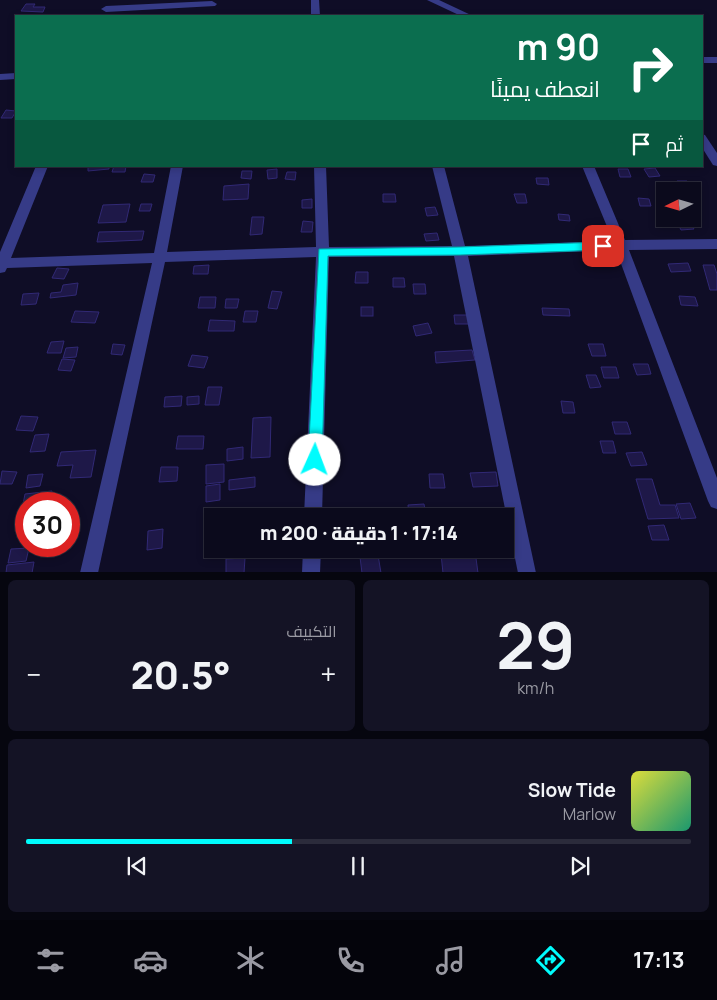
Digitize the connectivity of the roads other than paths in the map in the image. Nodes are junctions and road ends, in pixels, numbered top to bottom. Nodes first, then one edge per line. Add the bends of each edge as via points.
1 (315, 0) edge
2 (431, 0) edge
3 (212, 2) edge
4 (106, 8) edge
5 (209, 15) edge
6 (316, 15) edge
7 (466, 15) edge
8 (703, 60) edge
9 (717, 60) edge
10 (0, 76) edge
11 (15, 76) edge
12 (703, 140) edge
13 (717, 162) edge
14 (42, 167) edge
15 (177, 167) edge
16 (320, 167) edge
17 (438, 167) edge
18 (588, 167) edge
19 (717, 244) edge
20 (621, 245) junction
21 (460, 251) junction
22 (323, 252) junction
23 (160, 257) junction
24 (1, 265) edge
25 (717, 501) edge
26 (313, 508) edge
27 (312, 558) edge
28 (89, 572) edge
29 (311, 572) edge
30 (527, 572) edge

1 - 6 street
2 - 7 street
3 - 4 street
3 - 5 street
8 - 9 street
10 - 11 street
12 - 13 street
14 - 24 street
15 - 23 street
16 - 22 street
17 - 21 street
18 - 20 street
19 - 20 street
20 - 21 street
20 - 25 street
21 - 22 street
21 - 30 street
22 - 23 street
22 - 26 street
23 - 24 street
23 - 28 street
27 - 29 street

